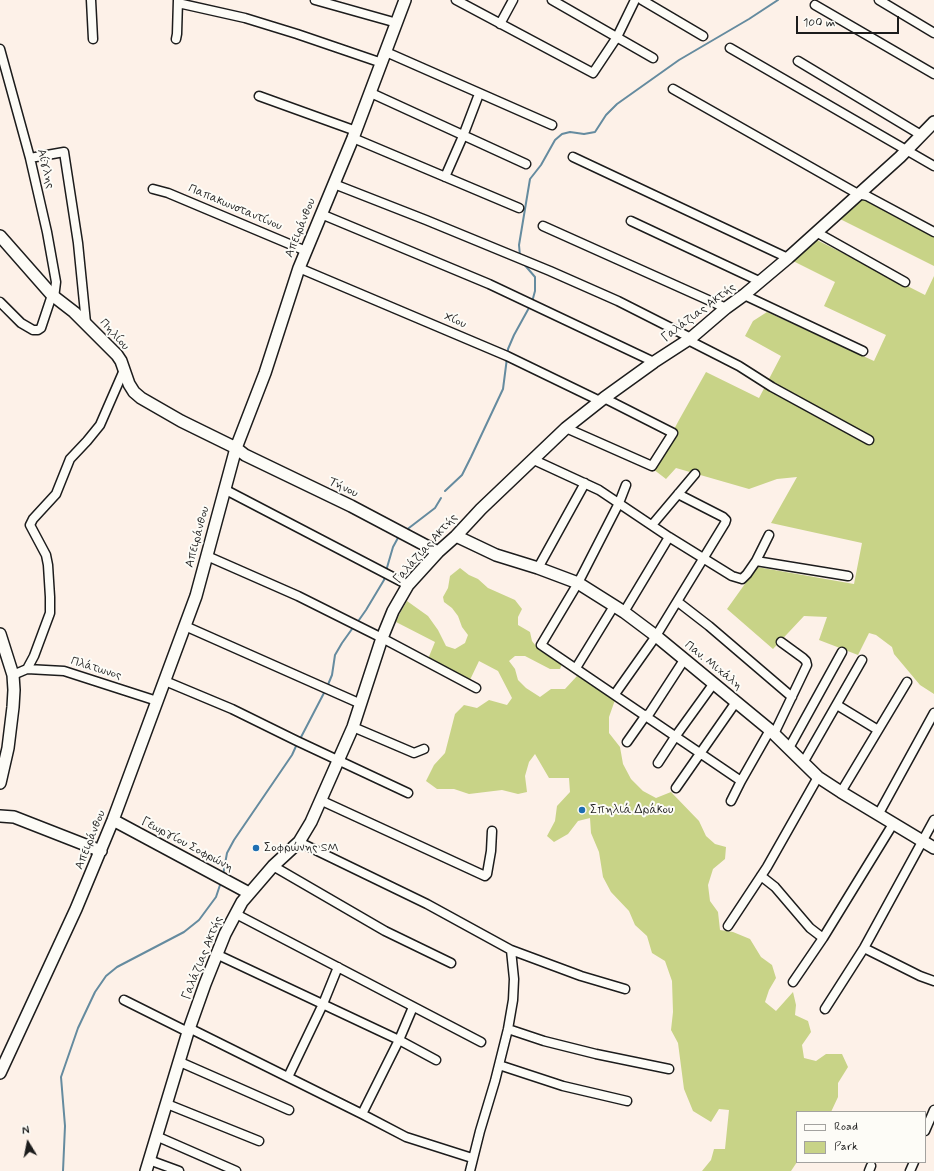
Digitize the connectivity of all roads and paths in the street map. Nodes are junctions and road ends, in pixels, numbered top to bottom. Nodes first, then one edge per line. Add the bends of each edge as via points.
1 (91, 0) edge
2 (315, 0) edge
3 (405, 0) edge
4 (456, 0) edge
5 (513, 0) edge
6 (552, 0) edge
7 (635, 0) edge
8 (642, 0) edge
9 (879, 0) edge
10 (178, 2) edge
11 (815, 5) dead end
12 (397, 23) junction
13 (500, 24) junction
14 (934, 33) edge
15 (703, 36) dead end
16 (616, 37) junction
17 (176, 38) dead end
18 (93, 39) dead end
19 (730, 48) dead end
20 (0, 49) edge
21 (384, 58) junction
22 (653, 58) dead end
23 (798, 61) dead end
24 (934, 74) edge
25 (673, 89) dead end
26 (371, 93) junction
27 (479, 94) junction
28 (259, 96) dead end
29 (934, 122) edge
30 (552, 125) dead end
31 (354, 134) junction
32 (921, 135) junction
33 (463, 136) junction
34 (907, 151) junction
35 (30, 158) junction
36 (573, 158) dead end
37 (526, 164) dead end
38 (934, 166) edge
39 (445, 177) junction
40 (334, 184) junction
41 (153, 190) dead end
42 (858, 194) junction
43 (519, 208) dead end
44 (321, 214) junction
45 (631, 221) dead end
46 (543, 226) dead end
47 (816, 232) junction
48 (934, 232) edge
49 (0, 236) edge
50 (306, 250) junction
51 (788, 258) junction
52 (299, 268) junction
53 (759, 282) junction
54 (905, 282) dead end
55 (744, 295) junction
56 (53, 296) junction
57 (0, 302) edge
58 (726, 308) junction
59 (86, 323) junction
60 (690, 339) junction
61 (863, 352) dead end
62 (654, 362) junction
63 (124, 370) junction
64 (602, 399) junction
65 (566, 428) junction
66 (869, 440) dead end
67 (236, 448) junction
68 (534, 460) junction
69 (695, 474) dead end
70 (585, 483) junction
71 (626, 485) dead end
72 (224, 490) junction
73 (678, 494) junction
74 (620, 503) junction
75 (652, 525) junction
76 (769, 535) dead end
77 (456, 536) junction
78 (669, 537) junction
79 (438, 552) junction
80 (207, 556) junction
81 (704, 558) junction
82 (756, 560) junction
83 (538, 568) junction
84 (848, 576) dead end
85 (578, 584) junction
86 (408, 586) junction
87 (678, 602) junction
88 (614, 606) junction
89 (624, 612) junction
90 (185, 626) junction
91 (0, 634) edge
92 (656, 636) junction
93 (382, 638) junction
94 (781, 642) dead end
95 (842, 652) dead end
96 (684, 660) junction
97 (862, 660) dead end
98 (576, 668) junction
99 (27, 669) junction
100 (12, 675) junction
101 (164, 681) junction
102 (907, 682) dead end
103 (714, 683) junction
104 (476, 688) dead end
105 (614, 694) junction
106 (792, 697) junction
107 (157, 701) junction
108 (736, 702) junction
109 (361, 704) junction
110 (837, 704) junction
111 (934, 713) edge
112 (646, 716) junction
113 (353, 727) junction
114 (878, 730) junction
115 (772, 732) junction
116 (675, 737) junction
117 (627, 742) dead end
118 (788, 748) junction
119 (424, 749) dead end
120 (700, 753) junction
121 (339, 761) junction
122 (658, 763) dead end
123 (803, 763) junction
124 (818, 777) junction
125 (1, 778) edge
126 (741, 781) junction
127 (676, 788) dead end
128 (841, 792) junction
129 (408, 793) dead end
130 (320, 800) junction
131 (731, 801) dead end
132 (878, 815) junction
133 (0, 816) edge
134 (113, 820) junction
135 (934, 820) edge
136 (894, 824) junction
137 (492, 831) dead end
138 (299, 842) junction
139 (922, 842) junction
140 (934, 848) edge
141 (101, 851) junction
142 (273, 866) junction
143 (761, 876) junction
144 (249, 893) junction
145 (236, 914) junction
146 (728, 926) dead end
147 (823, 938) junction
148 (864, 948) junction
149 (512, 950) junction
150 (216, 954) junction
151 (451, 963) dead end
152 (338, 967) junction
153 (934, 981) edge
154 (793, 982) dead end
155 (625, 989) dead end
156 (124, 1000) dead end
157 (323, 1004) junction
158 (413, 1007) junction
159 (825, 1009) dead end
160 (508, 1029) junction
161 (189, 1030) junction
162 (399, 1040) junction
163 (481, 1042) dead end
164 (436, 1060) dead end
165 (180, 1062) junction
166 (499, 1065) junction
167 (669, 1069) dead end
168 (0, 1073) edge
169 (288, 1077) junction
170 (627, 1101) dead end
171 (167, 1104) junction
172 (289, 1110) dead end
173 (934, 1110) edge
174 (362, 1114) junction
175 (926, 1128) edge
176 (156, 1136) junction
177 (259, 1141) dead end
178 (472, 1158) junction
179 (149, 1160) junction
180 (146, 1171) edge
181 (179, 1171) edge
182 (236, 1171) edge
183 (470, 1171) edge

1 - 18 street
2 - 12 street
3 - 12 street, Απειράνθου
4 - 13 street
5 - 13 street
6 - 16 street
7 - 16 street
8 - 15 street
9 - 14 street
10 - 17 street
10 - 21 street via 245,18
11 - 24 street
12 - 21 street, Απειράνθου
13 - 16 street via 593,73
16 - 22 street
19 - 34 street
20 - 35 street, Αίγλης
21 - 26 street, Απειράνθου
21 - 27 street
23 - 32 street
25 - 42 street
26 - 31 street, Απειράνθου
26 - 33 street
27 - 30 street
27 - 33 street
28 - 31 street
29 - 32 street, Γαλάζιας Ακτής
31 - 39 street
31 - 40 street, Απειράνθου
32 - 34 street, Γαλάζιας Ακτής
33 - 37 street
33 - 39 street
34 - 38 street
34 - 42 street, Γαλάζιας Ακτής
35 - 56 street, Αίγλης via 52,258 56,282
35 - 59 street via 64,152 78,243
36 - 51 street
39 - 43 street
40 - 44 street, Απειράνθου
40 - 60 street via 550,271 618,301
41 - 50 street, Παπακωνσταντίνου via 168,193
42 - 47 street, Γαλάζιας Ακτής
42 - 48 street via 867,196
44 - 50 street, Απειράνθου
44 - 62 street via 489,284
45 - 53 street
46 - 58 street
47 - 51 street, Γαλάζιας Ακτής
47 - 54 street
49 - 56 street, Πηλίου
50 - 52 street, Απειράνθου
51 - 53 street, Γαλάζιας Ακτής
52 - 64 street, Χίου
52 - 67 street, Απειράνθου via 265,372
53 - 55 street, Γαλάζιας Ακτής
55 - 58 street, Γαλάζιας Ακτής
55 - 61 street
56 - 57 street, Αίγλης via 38,330 21,323
56 - 59 street, Πηλίου
58 - 60 street, Γαλάζιας Ακτής
59 - 63 street, Πηλίου via 117,355
60 - 62 street, Γαλάζιας Ακτής
60 - 66 street
62 - 64 street, Γαλάζιας Ακτής
63 - 67 street, Πηλίου via 129,384 141,398
63 - 99 street via 100,425 70,459 56,494 33,518 30,525 46,555 50,613
64 - 65 street, Γαλάζιας Ακτής
64 - 65 street, Χίου via 673,433 652,466
65 - 68 street, Γαλάζιας Ακτής
67 - 72 street, Απειράνθου
67 - 79 street, Τήνου via 245,455 352,506
68 - 70 street
68 - 77 street, Γαλάζιας Ακτής
69 - 73 street
70 - 74 street
70 - 83 street
71 - 74 street
72 - 80 street, Απειράνθου
72 - 86 street
73 - 75 street
73 - 81 street via 726,520
74 - 75 street
74 - 85 street
75 - 78 street
76 - 82 street
77 - 79 street, Γαλάζιας Ακτής
77 - 83 street, Παν. Μιχάλη via 496,555
78 - 81 street
78 - 89 street
79 - 86 street, Γαλάζιας Ακτής
80 - 90 street, Απειράνθου
80 - 93 street via 298,596
81 - 82 street via 732,576 742,579
81 - 87 street
82 - 84 street
83 - 85 street, Παν. Μιχάλη
85 - 88 street, Παν. Μιχάλη
85 - 98 street via 541,645
86 - 93 street, Γαλάζιας Ακτής via 393,611
87 - 92 street
87 - 106 street
88 - 89 street, Παν. Μιχάλη
88 - 98 street
89 - 92 street, Παν. Μιχάλη
90 - 101 street, Απειράνθου
90 - 109 street
91 - 100 street
92 - 96 street, Παν. Μιχάλη
92 - 105 street
93 - 104 street
93 - 109 street, Γαλάζιας Ακτής
94 - 106 street via 806,661 807,665
95 - 118 street
96 - 103 street, Παν. Μιχάλη
96 - 112 street
97 - 110 street
98 - 105 street
99 - 100 street
99 - 107 street, Πλάτωνος via 64,671
100 - 125 street via 13,707
101 - 107 street, Απειράνθου
101 - 121 street via 232,709
102 - 114 street
103 - 108 street, Παν. Μιχάλη
103 - 116 street
105 - 112 street
106 - 115 street
107 - 134 street, Απειράνθου
108 - 115 street, Παν. Μιχάλη
108 - 120 street
109 - 113 street, Γαλάζιας Ακτής
110 - 114 street
110 - 123 street
111 - 132 street
112 - 116 street
112 - 117 street
113 - 119 street via 414,753
113 - 121 street, Γαλάζιας Ακτής
114 - 128 street
115 - 118 street, Παν. Μιχάλη
115 - 126 street
116 - 120 street
116 - 122 street
118 - 123 street, Παν. Μιχάλη
120 - 126 street
120 - 127 street
121 - 129 street
121 - 130 street, Γαλάζιας Ακτής
123 - 124 street, Παν. Μιχάλη
124 - 128 street, Παν. Μιχάλη
124 - 143 street
126 - 131 street
128 - 132 street, Παν. Μιχάλη
130 - 137 street via 485,876 488,874
130 - 138 street, Γαλάζιας Ακτής
132 - 136 street, Παν. Μιχάλη
133 - 141 street via 14,817
134 - 141 street, Απειράνθου
134 - 144 street, Γεωργίου Σοφρώνη
135 - 139 street
136 - 139 street, Παν. Μιχάλη
136 - 147 street
138 - 142 street, Γαλάζιας Ακτής
138 - 149 street via 427,904
139 - 140 street, Παν. Μιχάλη
139 - 148 street
141 - 168 street, Απειράνθου
142 - 144 street, Γαλάζιας Ακτής
142 - 151 street via 385,931
143 - 146 street
143 - 147 street via 776,887 810,928
144 - 145 street, Γαλάζιας Ακτής
145 - 150 street, Γαλάζιας Ακτής
145 - 152 street
147 - 154 street
148 - 153 street
148 - 159 street
149 - 155 street via 581,976
149 - 160 street via 514,979
150 - 157 street
150 - 161 street, Γαλάζιας Ακτής
152 - 157 street
152 - 158 street
156 - 161 street
157 - 162 street
157 - 169 street
158 - 162 street
158 - 163 street
160 - 166 street
160 - 167 street via 596,1054
161 - 165 street, Γαλάζιας Ακτής
161 - 169 street
162 - 164 street
162 - 174 street
165 - 171 street, Γαλάζιας Ακτής
165 - 172 street
166 - 170 street via 563,1086
166 - 178 street
169 - 174 street
171 - 176 street, Γαλάζιας Ακτής
171 - 177 street
173 - 175 street
174 - 178 street via 406,1137
176 - 179 street, Γαλάζιας Ακτής
176 - 182 street
178 - 183 street
179 - 180 street, Γαλάζιας Ακτής
179 - 181 street

